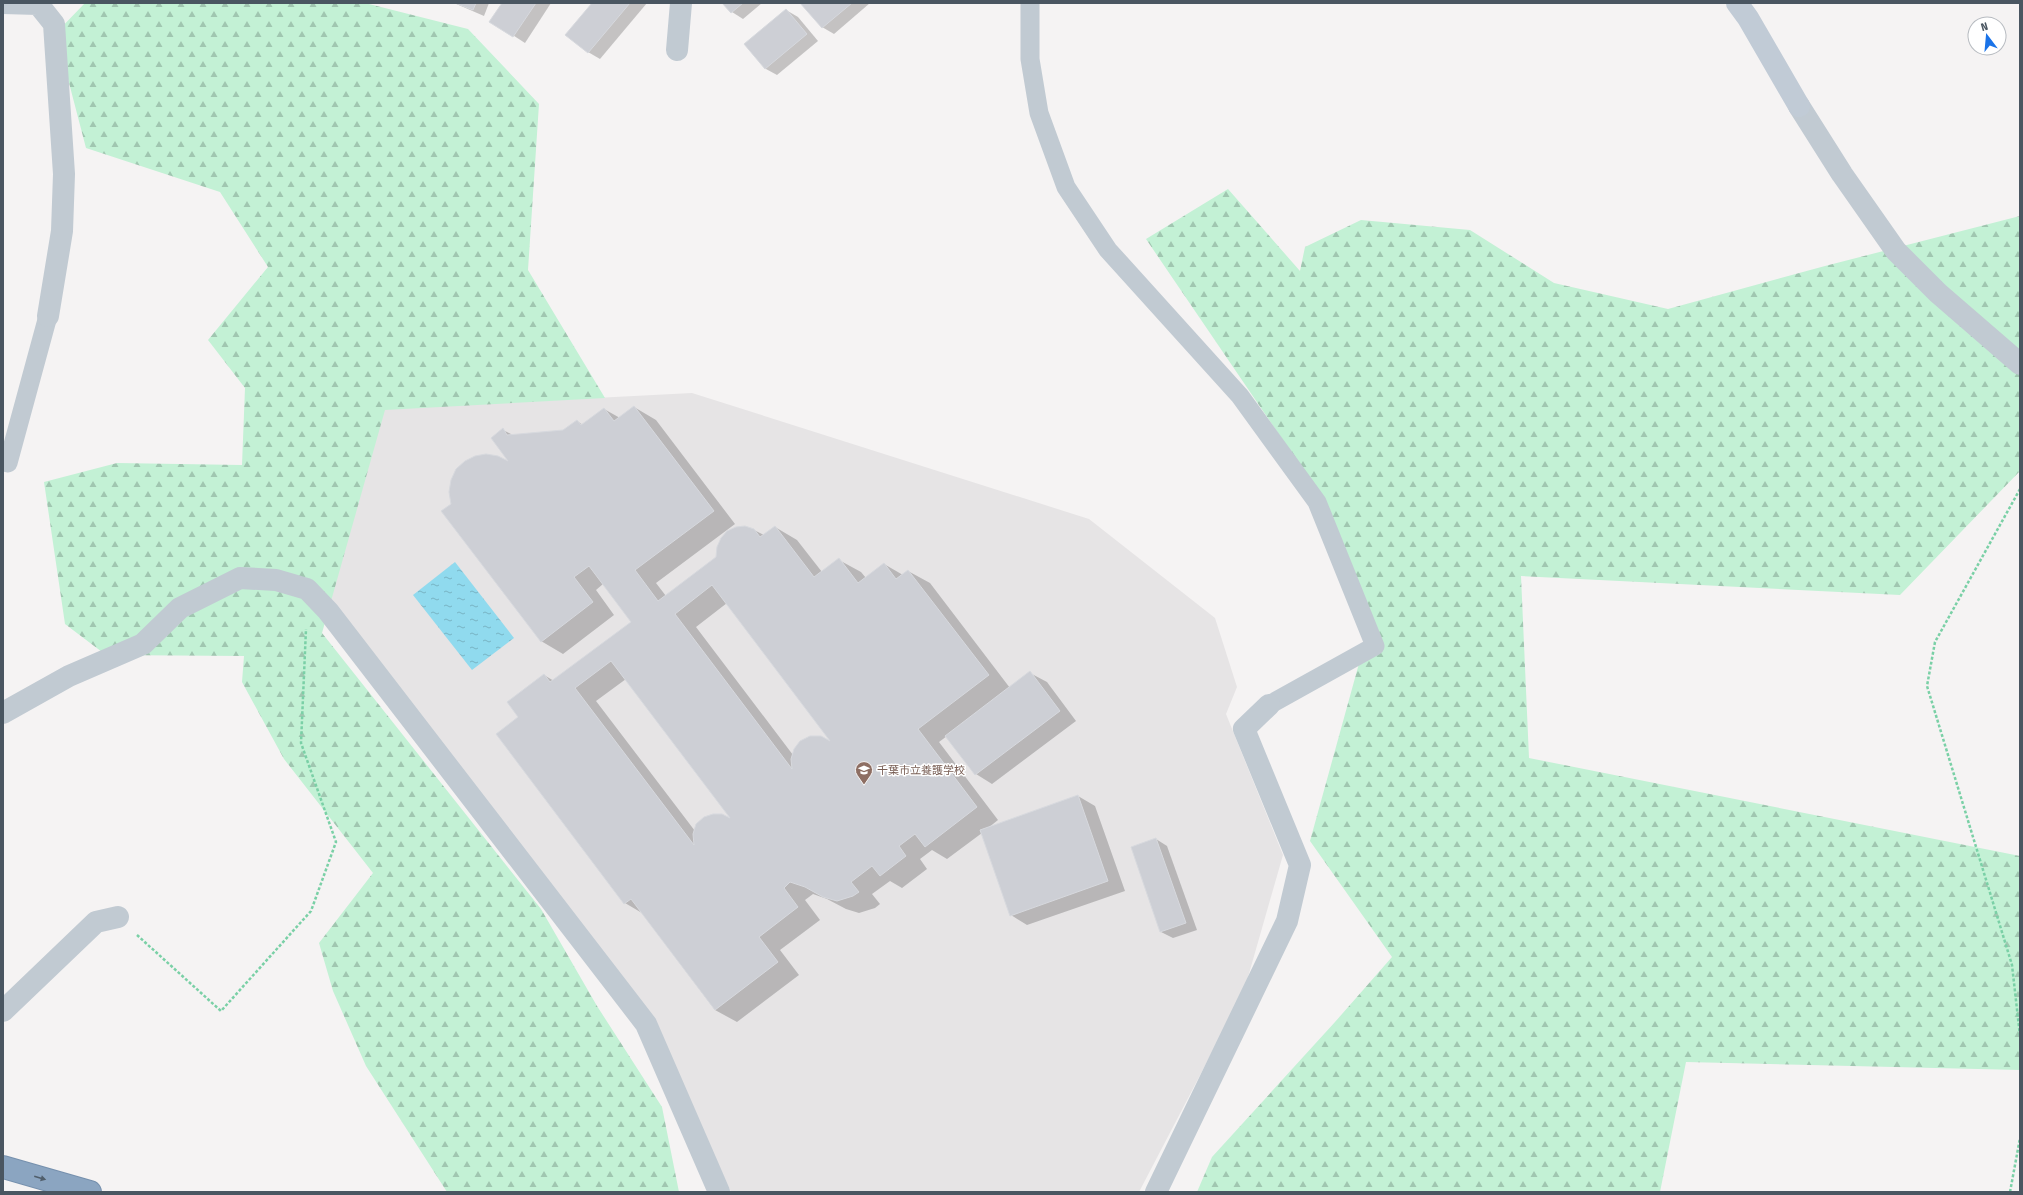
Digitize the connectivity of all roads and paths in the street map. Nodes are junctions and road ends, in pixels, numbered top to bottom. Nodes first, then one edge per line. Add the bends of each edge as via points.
1 (3, 3) edge
2 (681, 3) edge
3 (1030, 3) edge
4 (1737, 3) edge
5 (677, 50) dead end
6 (48, 316) joint
7 (2020, 364) edge
8 (3, 462) edge
9 (2020, 489) edge
10 (308, 589) junction
11 (1269, 705) joint
12 (3, 713) edge
13 (118, 917) joint
14 (3, 1011) edge
15 (2020, 1036) edge
16 (2020, 1138) edge
17 (3, 1167) edge
18 (90, 1192) edge
19 (719, 1192) edge
20 (1156, 1192) edge
21 (2010, 1192) edge

1 - 6 street via 38,4 54,24 64,174 62,231
2 - 5 street
3 - 11 lane via 1030,59 1039,113 1066,187 1108,250 1240,396 1317,502 1375,646
4 - 7 street via 1842,174 1896,252 1938,293
6 - 8 lane via 8,463
9 - 15 path via 1935,642 1927,686 2012,965
10 - 12 street via 276,580 240,578 180,608 143,644 69,676
10 - 13 path via 301,743 336,842 310,912 221,1011
10 - 19 street via 328,611 646,1024
11 - 20 street via 1244,729 1300,865 1287,921
13 - 14 street via 96,922
16 - 21 path
17 -> 18 highway

